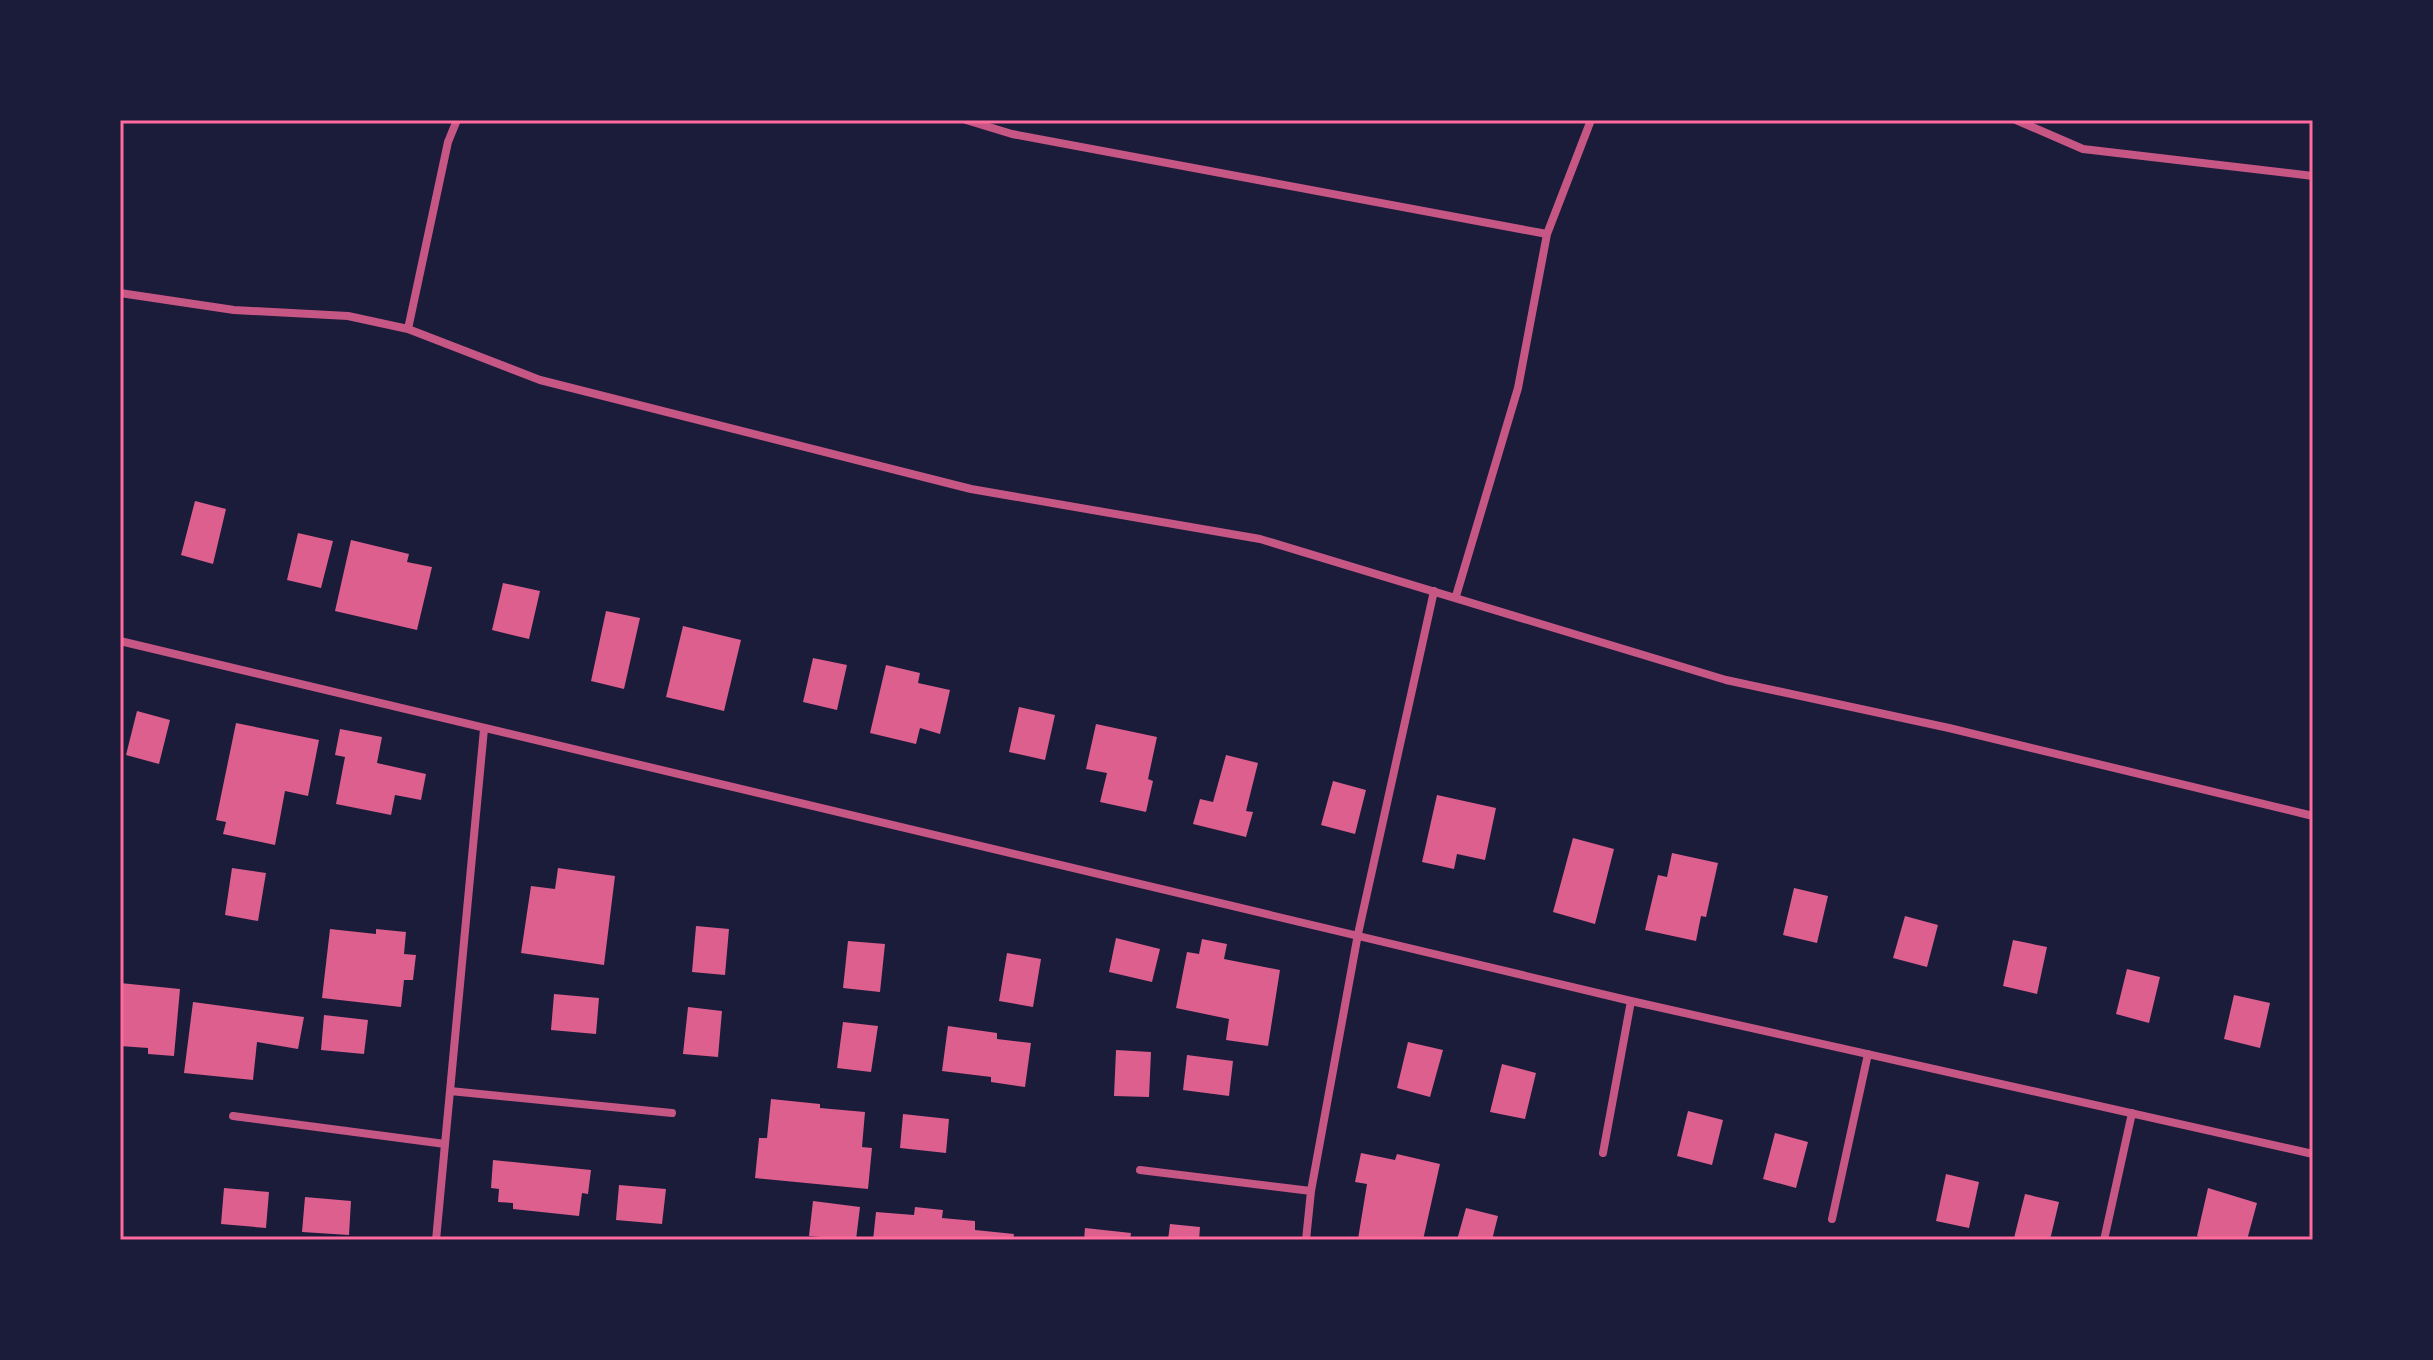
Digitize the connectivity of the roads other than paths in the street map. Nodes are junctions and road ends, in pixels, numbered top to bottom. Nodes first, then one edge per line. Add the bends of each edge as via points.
1 (457, 120) edge
2 (966, 120) edge
3 (1591, 120) edge
4 (2016, 120) edge
5 (2313, 176) edge
6 (1547, 234) junction
7 (120, 293) edge
8 (408, 329) junction
9 (1434, 591) junction
10 (1456, 596) junction
11 (120, 641) edge
12 (484, 729) junction
13 (2313, 816) edge
14 (1358, 934) junction
15 (1631, 1001) junction
16 (1868, 1054) junction
17 (450, 1091) junction
18 (672, 1113) dead end
19 (2132, 1113) junction
20 (233, 1116) dead end
21 (445, 1144) junction
22 (1603, 1153) dead end
23 (2313, 1154) edge
24 (1140, 1170) dead end
25 (1311, 1191) junction
26 (1832, 1219) dead end
27 (436, 1240) edge
28 (1306, 1240) edge
29 (2104, 1240) edge

1 - 8 street
2 - 6 street via 1012,134
3 - 6 street
4 - 5 street via 2083,149
6 - 10 street via 1518,388
7 - 8 street via 234,310 348,316
8 - 9 street via 554,384 971,489 1260,539
9 - 10 street
9 - 14 street
10 - 13 street via 1726,680
11 - 12 street
12 - 14 street
12 - 17 street
14 - 15 street
14 - 25 street
15 - 16 street
15 - 22 street
16 - 19 street
16 - 26 street
17 - 18 street
17 - 21 street
19 - 23 street
19 - 29 street
20 - 21 street
21 - 27 street
24 - 25 street
25 - 28 street

